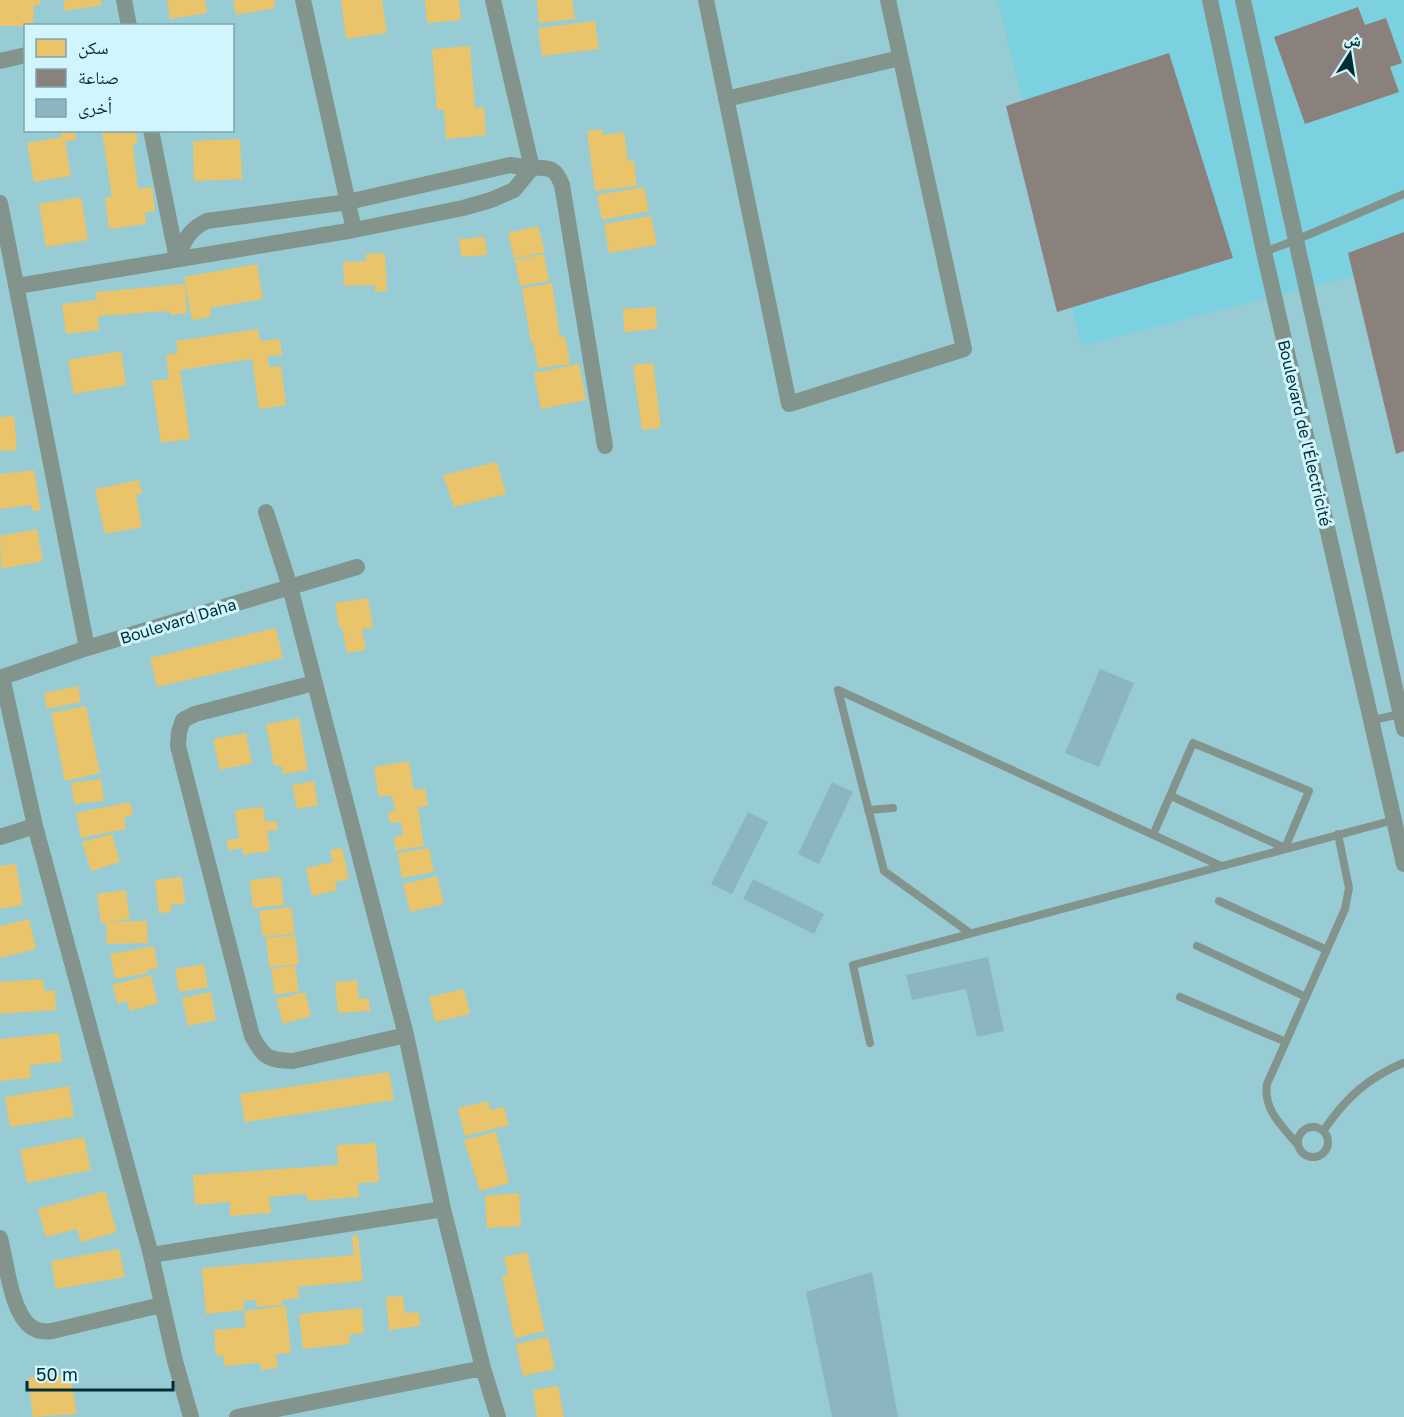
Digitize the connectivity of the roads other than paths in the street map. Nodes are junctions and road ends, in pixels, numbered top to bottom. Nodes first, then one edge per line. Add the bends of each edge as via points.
1 (124, 0) edge
2 (303, 0) edge
3 (493, 0) edge
4 (706, 0) edge
5 (888, 0) edge
6 (1210, 0) edge
7 (1243, 0) edge
8 (129, 24) edge
9 (24, 55) edge
10 (900, 58) junction
11 (0, 61) edge
12 (726, 99) junction
13 (151, 132) edge
14 (532, 168) junction
15 (1404, 194) edge
16 (0, 202) edge
17 (348, 202) junction
18 (354, 230) junction
19 (1296, 240) junction
20 (1264, 252) junction
21 (177, 259) junction
22 (17, 286) junction
23 (605, 446) dead end
24 (266, 512) dead end
25 (357, 567) dead end
26 (290, 587) junction
27 (87, 648) junction
28 (1, 677) edge
29 (314, 683) junction
30 (1403, 718) edge
31 (1370, 721) junction
32 (1171, 796) junction
33 (893, 808) dead end
34 (868, 810) junction
35 (1394, 820) junction
36 (35, 826) junction
37 (1338, 834) junction
38 (1153, 835) junction
39 (0, 837) edge
40 (1285, 848) junction
41 (1404, 864) edge
42 (1221, 866) junction
43 (1219, 901) dead end
44 (970, 933) junction
45 (1197, 946) dead end
46 (1327, 950) junction
47 (1180, 997) dead end
48 (1306, 997) junction
49 (406, 1035) junction
50 (1286, 1042) junction
51 (870, 1043) dead end
52 (1403, 1063) edge
53 (1323, 1131) junction
54 (1298, 1145) junction
55 (443, 1209) junction
56 (0, 1238) edge
57 (151, 1255) junction
58 (161, 1305) junction
59 (483, 1368) junction
60 (292, 1412) edge
61 (191, 1417) edge
62 (237, 1417) edge
63 (498, 1417) edge

1 - 8 street
2 - 17 street
3 - 14 street
4 - 12 street
5 - 10 street
6 - 20 street, Boulevard de l'Électricité
7 - 19 street, Boulevard de l'Électricité
9 - 11 street
10 - 12 street
10 - 12 street via 964,349 789,404
13 - 21 street
14 - 17 street via 510,165
14 - 18 street via 514,190 491,200
14 - 23 street via 552,169 562,185
15 - 19 lane
16 - 22 street
17 - 18 street
17 - 21 street via 207,221 186,236
18 - 21 street
19 - 20 lane
19 - 30 street, Boulevard de l'Électricité
20 - 31 street, Boulevard de l'Électricité
21 - 22 street
22 - 27 street
24 - 26 street
25 - 26 street, Boulevard Daha
26 - 27 street, Boulevard Daha
26 - 29 street
27 - 28 street, Boulevard Daha
28 - 36 street
29 - 49 street
29 - 49 street via 195,714 183,720 179,732 178,746 252,1036 261,1054 274,1061 293,1061
30 - 31 lane
31 - 35 street, Boulevard de l'Électricité
32 - 38 lane
32 - 40 lane
32 - 40 lane via 1193,743 1309,791
33 - 34 lane
34 - 38 lane via 838,690
34 - 44 lane via 884,871
35 - 37 lane
35 - 41 street, Boulevard de l'Électricité
36 - 39 street
36 - 57 street
37 - 40 lane
37 - 46 lane via 1349,888 1343,916
38 - 42 lane
40 - 42 lane
42 - 44 lane
43 - 46 lane
44 - 51 lane via 853,965
45 - 48 lane
46 - 48 lane
47 - 50 lane
48 - 50 lane
49 - 55 street
50 - 54 lane via 1267,1084 1266,1101
52 - 53 lane via 1360,1087
53 - 54 lane via 1313,1126 1306,1128
53 - 54 lane via 1328,1145 1319,1155 1306,1155
55 - 57 street
55 - 59 street
56 - 58 street via 17,1305 25,1321 35,1329 52,1331
57 - 58 street
58 - 61 street
59 - 60 street
59 - 63 street
60 - 62 street

